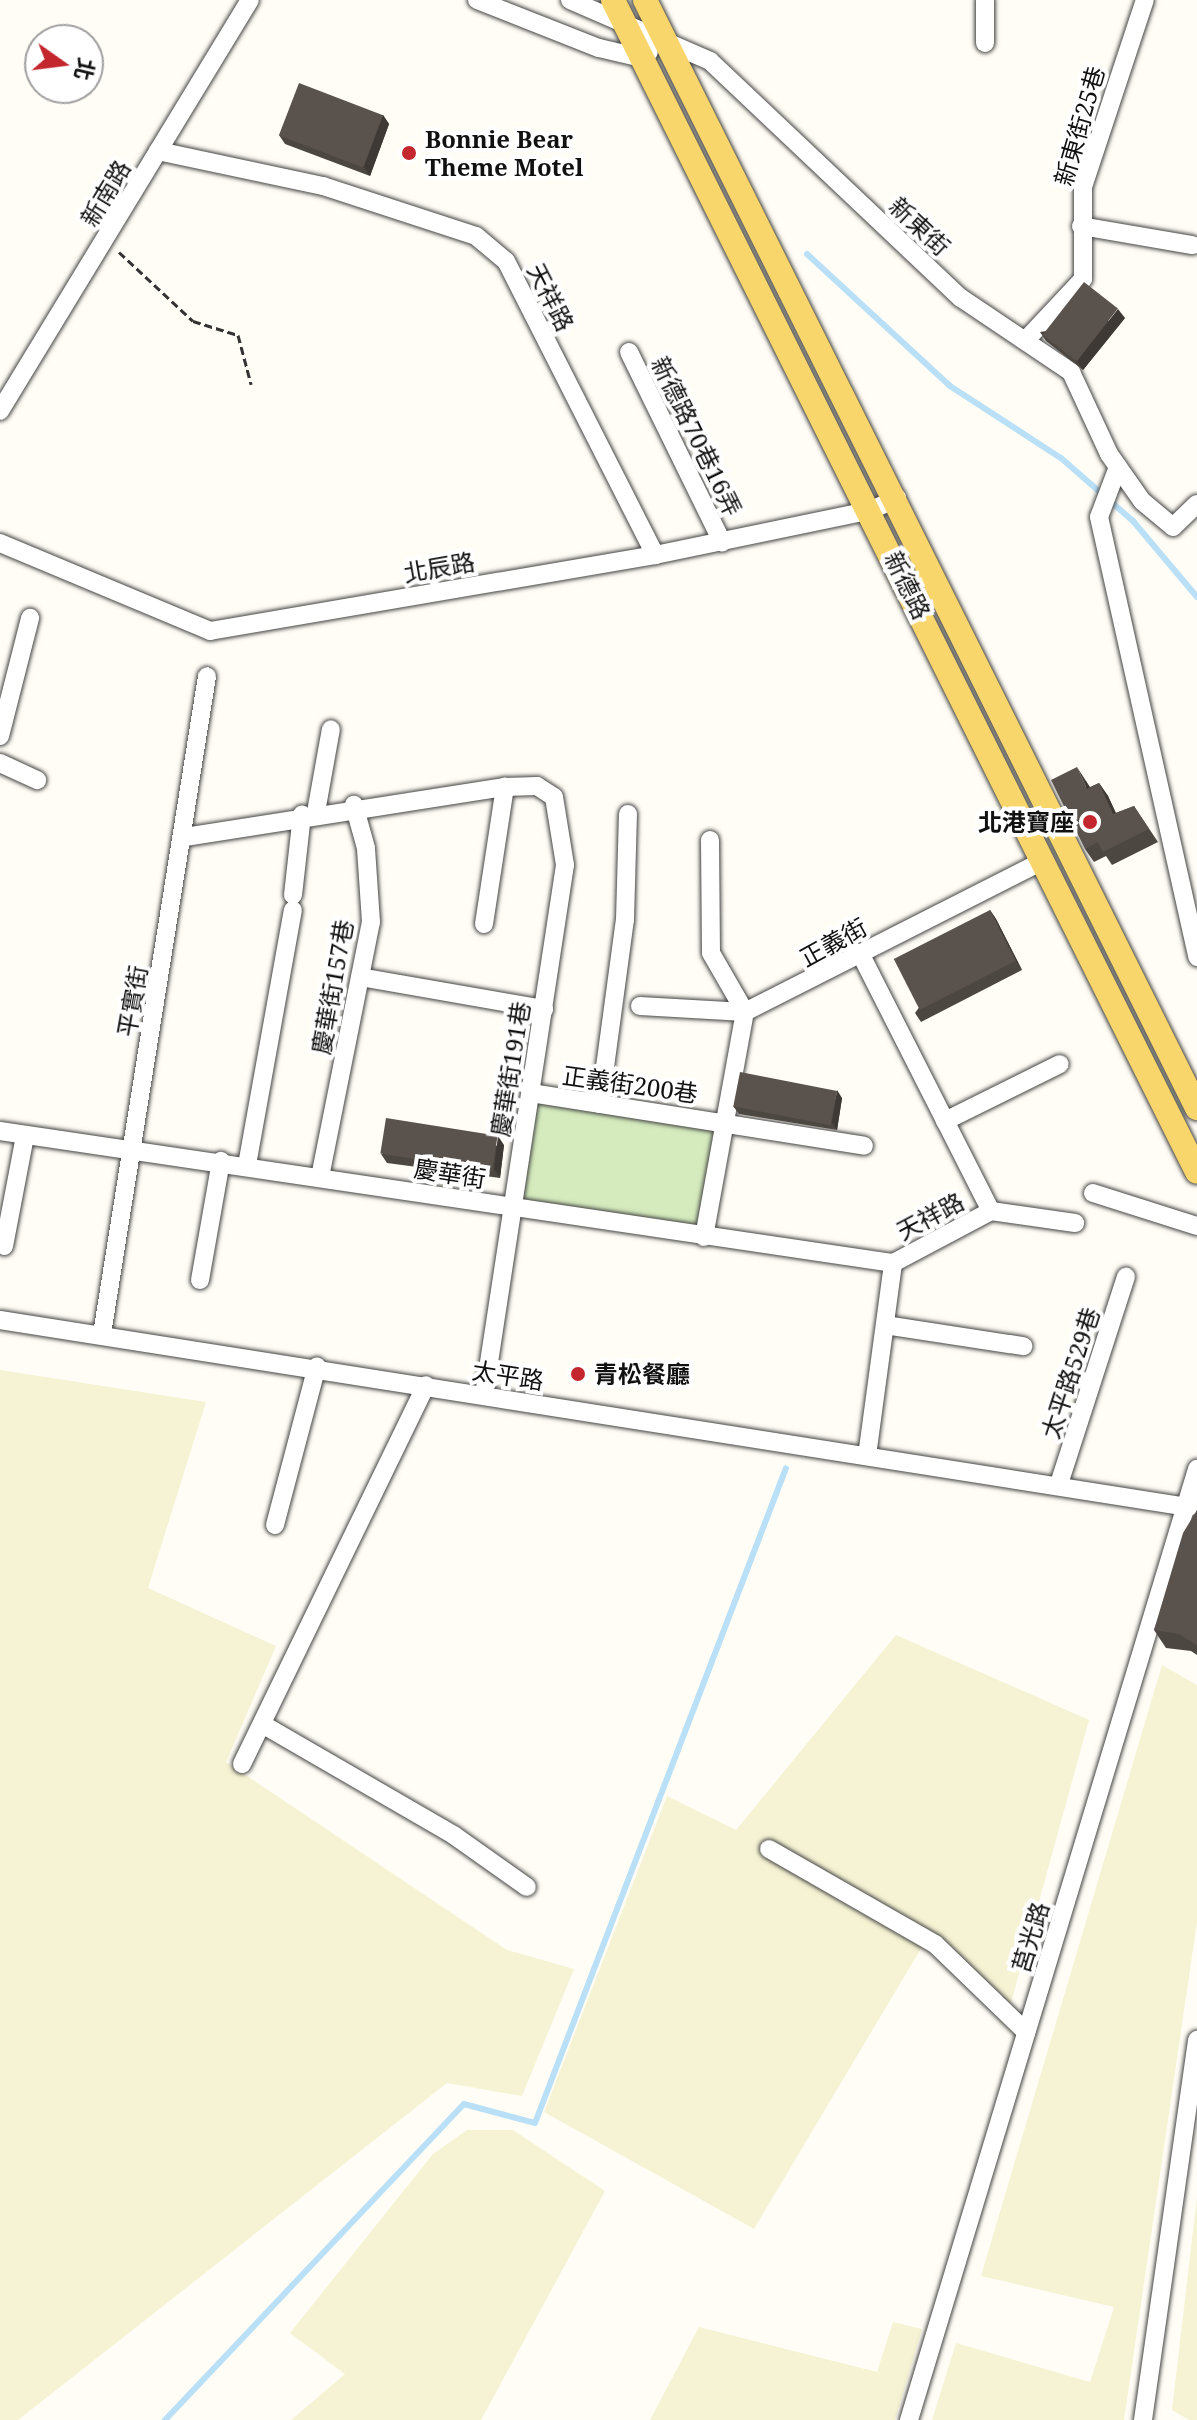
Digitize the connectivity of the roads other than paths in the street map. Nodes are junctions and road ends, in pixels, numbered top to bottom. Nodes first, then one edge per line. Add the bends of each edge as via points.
1 (250, 0) edge
2 (477, 0) edge
3 (570, 0) edge
4 (645, 0) edge
5 (985, 0) edge
6 (1145, 0) edge
7 (618, 10) edge
8 (663, 39) junction
9 (985, 43) dead end
10 (642, 58) junction
11 (158, 151) junction
12 (1081, 226) junction
13 (1192, 245) dead end
14 (1025, 341) junction
15 (629, 352) dead end
16 (0, 411) edge
17 (1118, 467) junction
18 (897, 498) junction
19 (1197, 504) edge
20 (872, 510) junction
21 (722, 542) junction
22 (0, 543) edge
23 (655, 555) junction
24 (30, 618) dead end
25 (207, 676) dead end
26 (331, 729) dead end
27 (0, 736) edge
28 (0, 763) edge
29 (37, 780) dead end
30 (505, 787) junction
31 (354, 805) junction
32 (309, 814) junction
33 (628, 814) dead end
34 (185, 837) junction
35 (710, 840) dead end
36 (1042, 861) junction
37 (484, 924) dead end
38 (860, 953) junction
39 (1197, 957) edge
40 (360, 977) junction
41 (640, 1006) dead end
42 (544, 1009) junction
43 (745, 1012) junction
44 (1060, 1064) dead end
45 (531, 1093) junction
46 (600, 1104) junction
47 (1197, 1108) edge
48 (945, 1121) junction
49 (723, 1122) junction
50 (0, 1131) edge
51 (25, 1136) junction
52 (864, 1146) dead end
53 (131, 1153) junction
54 (1194, 1158) edge
55 (221, 1161) junction
56 (247, 1165) junction
57 (320, 1177) junction
58 (1093, 1193) dead end
59 (513, 1207) junction
60 (991, 1211) junction
61 (1075, 1223) dead end
62 (1197, 1226) edge
63 (704, 1237) junction
64 (4, 1246) dead end
65 (893, 1263) junction
66 (1126, 1277) dead end
67 (200, 1280) dead end
68 (0, 1320) edge
69 (885, 1325) junction
70 (102, 1334) junction
71 (1023, 1346) dead end
72 (317, 1366) junction
73 (426, 1385) junction
74 (484, 1395) junction
75 (867, 1456) junction
76 (1197, 1469) edge
77 (1059, 1484) junction
78 (1192, 1505) edge
79 (275, 1525) dead end
80 (262, 1724) junction
81 (242, 1764) dead end
82 (769, 1849) dead end
83 (527, 1887) dead end
84 (1026, 2032) junction
85 (1197, 2040) edge
86 (909, 2420) edge
87 (1143, 2420) edge

1 - 11 street, 新南路
2 - 10 street
3 - 7 street, 新東街
4 - 8 main road, 新德路
5 - 9 street
6 - 12 street, 新東街25巷 via 1083,187
7 - 8 street, 新東街
7 - 10 main road, 新德路
8 - 10 street
8 - 14 street, 新東街 via 710,61 961,298
8 - 18 main road, 新德路
10 - 20 main road, 新德路
11 - 16 street, 新南路
11 - 23 street, 天祥路 via 323,186 476,236 506,261
12 - 13 street
12 - 14 street, 新東街25巷 via 1083,279
14 - 17 street, 新東街 via 1071,372
15 - 21 street, 新德路70巷16弄
17 - 19 street, 新東街 via 1173,527
17 - 39 street via 1099,517
18 - 20 street, 北辰路
18 - 47 main road, 新德路
20 - 21 street, 北辰路
20 - 36 main road, 新德路
21 - 23 street, 北辰路
22 - 23 street, 北辰路 via 210,631
24 - 27 street
25 - 34 street, 平實街
26 - 32 street
28 - 29 street
30 - 31 street
30 - 37 street
30 - 42 street, 慶華街191巷 via 537,786 554,797 565,865
31 - 32 street
31 - 40 street, 慶華街157巷 via 366,848 371,922
32 - 34 street
32 - 56 street
33 - 46 street via 625,920
34 - 53 street, 平實街
35 - 43 street via 711,953
36 - 38 street, 正義街
36 - 54 main road, 新德路
38 - 43 street, 正義街
38 - 48 street, 天祥路
40 - 42 street
40 - 57 street, 慶華街157巷
41 - 43 street
42 - 45 street, 慶華街191巷
43 - 49 street
44 - 48 street
45 - 46 street, 正義街200巷
45 - 59 street, 慶華街191巷
46 - 49 street, 正義街200巷
48 - 60 street, 天祥路
49 - 52 street
49 - 63 street
50 - 51 street, 慶華街
51 - 53 street, 慶華街
51 - 64 street
53 - 55 street, 慶華街
53 - 70 street, 平實街
55 - 56 street, 慶華街
55 - 67 street
56 - 57 street, 慶華街
57 - 59 street, 慶華街
58 - 62 street
59 - 63 street, 慶華街
59 - 74 street, 慶華街191巷
60 - 61 street
60 - 65 street, 天祥路
63 - 65 street, 慶華街
65 - 69 street, 天祥路
66 - 77 street, 太平路529巷
68 - 70 street, 太平路
69 - 71 street
69 - 75 street, 天祥路
70 - 72 street, 太平路
72 - 73 street, 太平路
72 - 79 street
73 - 74 street, 太平路
73 - 80 street
74 - 75 street, 太平路
75 - 77 street, 太平路
76 - 78 street, 莒光路
77 - 78 street, 太平路
78 - 84 street, 莒光路
80 - 81 street
80 - 83 street via 455,1836
82 - 84 street via 935,1944
84 - 86 street, 莒光路
85 - 87 street

